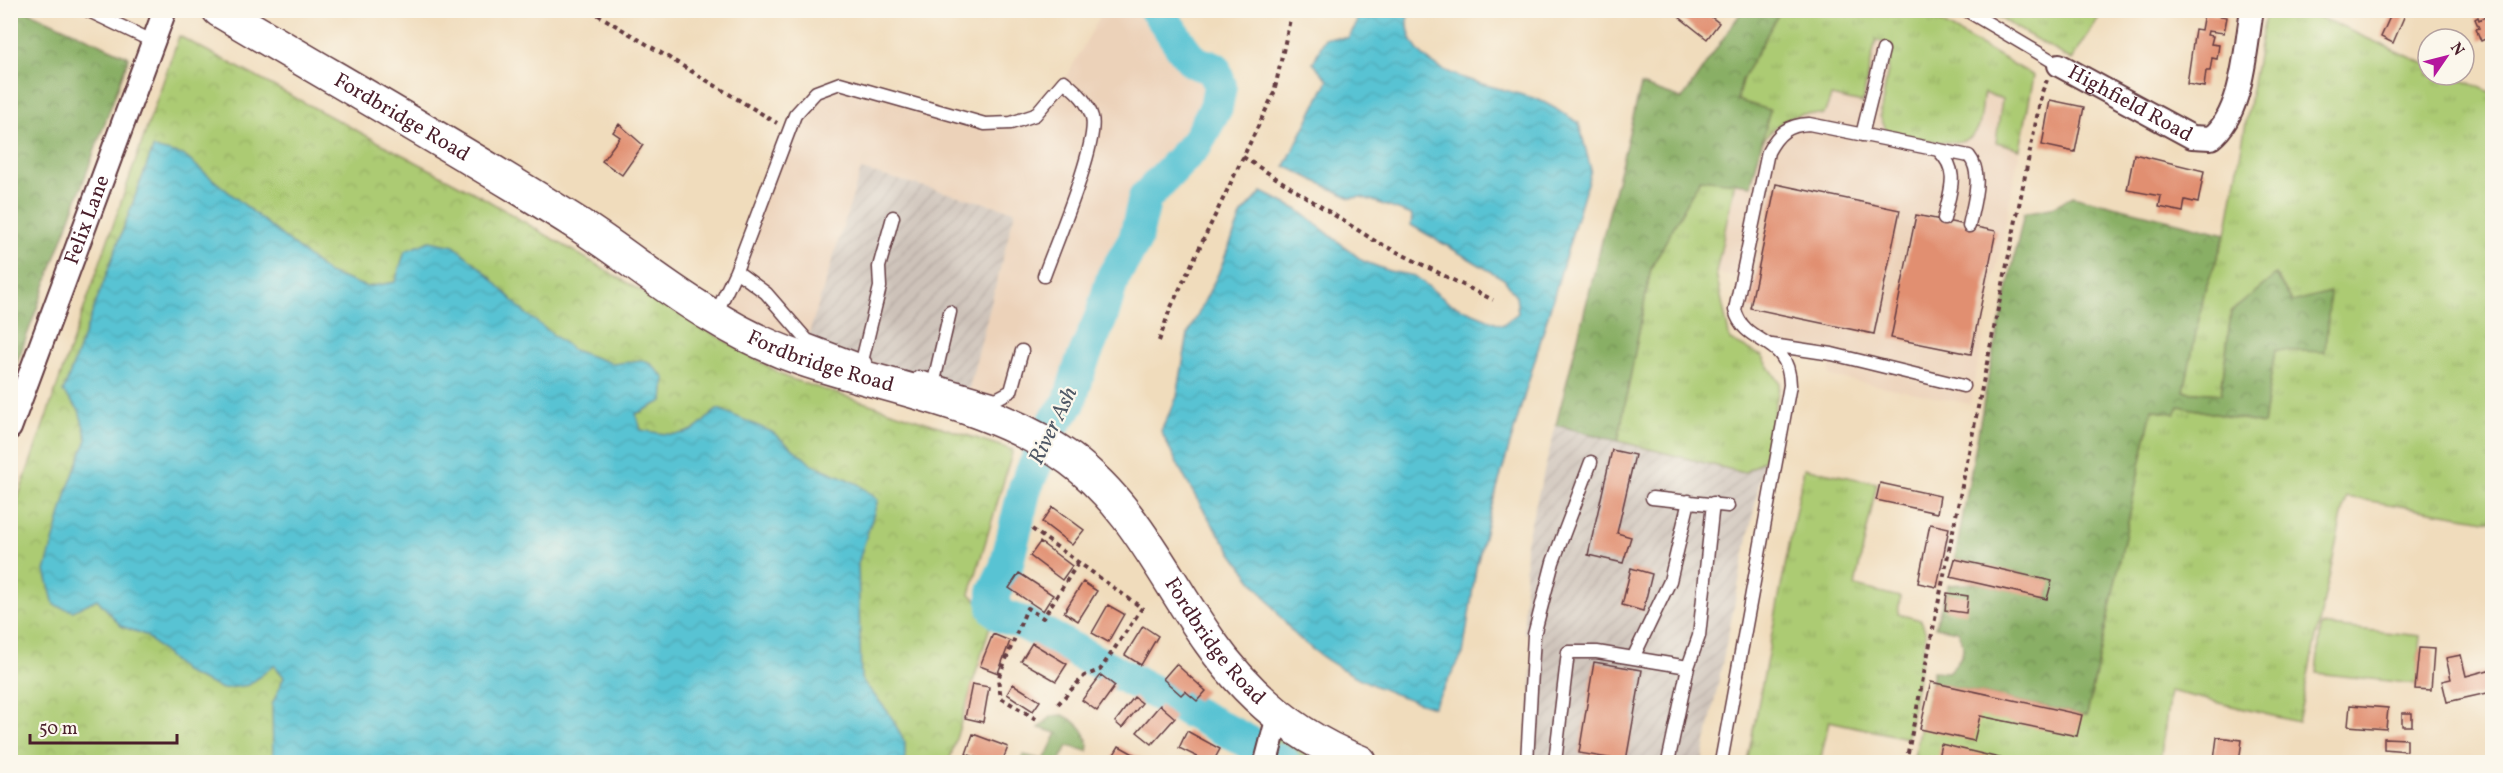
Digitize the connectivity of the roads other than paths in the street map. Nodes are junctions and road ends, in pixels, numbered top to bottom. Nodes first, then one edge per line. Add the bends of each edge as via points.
1 (87, 10) edge
2 (165, 10) edge
3 (219, 10) edge
4 (1966, 10) edge
5 (2252, 10) edge
6 (152, 41) junction
7 (1883, 50) dead end
8 (2059, 65) joint
9 (1862, 135) junction
10 (1938, 150) junction
11 (893, 217) dead end
12 (1944, 219) dead end
13 (1969, 226) dead end
14 (736, 270) junction
15 (1044, 276) dead end
16 (950, 312) dead end
17 (714, 317) junction
18 (1771, 345) junction
19 (1022, 351) dead end
20 (904, 372) dead end
21 (1963, 386) dead end
22 (933, 388) junction
23 (10, 428) edge
24 (1590, 462) dead end
25 (1652, 498) dead end
26 (1689, 501) junction
27 (1713, 503) junction
28 (1728, 506) dead end
29 (1633, 658) junction
30 (1688, 666) junction
31 (1278, 716) junction
32 (1266, 762) edge
33 (1360, 762) edge
34 (1527, 762) edge
35 (1555, 762) edge
36 (1668, 762) edge
37 (1721, 762) edge

1 - 6 lane
2 - 6 street, Felix Lane
3 - 17 street, Fordbridge Road via 581,226
4 - 8 lane
5 - 8 street, Highfield Road via 2233,110 2223,128 2211,138 2192,136
6 - 23 street, Felix Lane
7 - 9 lane
9 - 10 lane
9 - 18 lane via 1809,124 1795,125 1774,140 1768,152 1735,310 1747,331
10 - 12 lane via 1950,161 1953,175
10 - 13 lane via 1969,156 1975,164 1977,177
11 - 14 lane via 879,267 880,287 867,362 807,340 766,293
14 - 15 lane via 795,115 816,92 840,83 985,124 1011,123 1035,115 1064,81 1085,98 1093,119 1091,145
14 - 17 lane
16 - 22 lane
17 - 22 street, Fordbridge Road via 800,358
18 - 21 lane via 1832,354
18 - 37 lane via 1787,362 1790,385
19 - 22 lane via 1011,392 996,399
20 - 22 lane
22 - 31 street, Fordbridge Road via 1030,434 1071,460 1110,494 1153,552 1210,643 1255,696
24 - 34 lane via 1553,561 1534,635
25 - 26 lane
26 - 27 lane
26 - 29 lane via 1670,581
27 - 28 lane
27 - 30 lane via 1699,636
29 - 30 lane
29 - 35 lane via 1568,652
30 - 36 lane
31 - 32 street
31 - 33 street, Fordbridge Road via 1320,746

